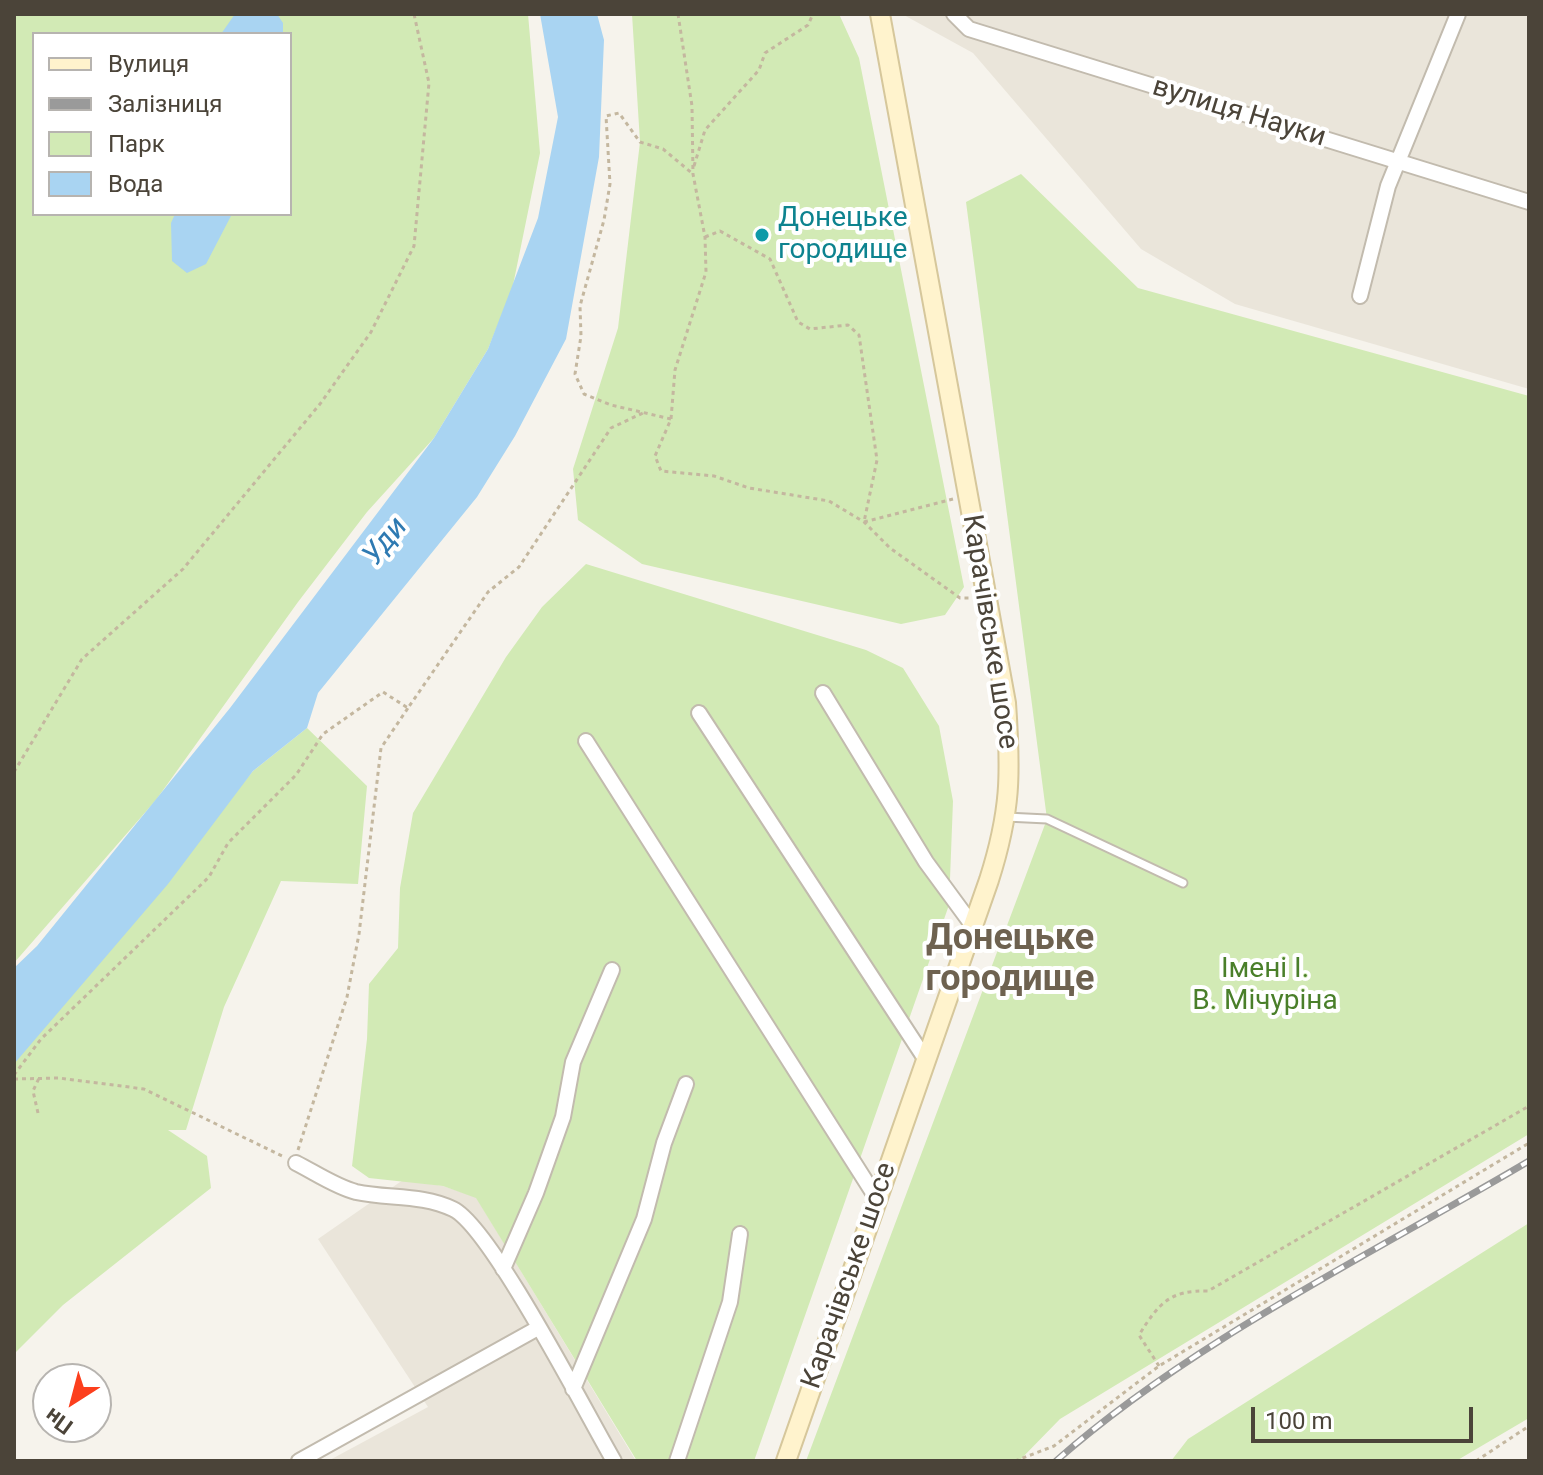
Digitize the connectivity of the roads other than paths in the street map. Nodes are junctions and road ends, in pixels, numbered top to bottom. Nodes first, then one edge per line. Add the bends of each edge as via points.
1 (880, 14) edge
2 (954, 14) edge
3 (1458, 14) edge
4 (1399, 162) junction
5 (1529, 202) edge
6 (1360, 296) dead end
7 (823, 693) dead end
8 (699, 713) dead end
9 (586, 741) dead end
10 (1006, 817) junction
11 (1183, 883) dead end
12 (973, 926) junction
13 (612, 970) dead end
14 (926, 1060) junction
15 (686, 1084) dead end
16 (296, 1163) road end
17 (877, 1199) junction
18 (740, 1234) dead end
19 (503, 1269) junction
20 (538, 1328) junction
21 (573, 1389) junction
22 (299, 1461) edge
23 (614, 1461) edge
24 (677, 1461) edge
25 (786, 1461) edge

1 - 10 main road, Карачівське шосе via 1006,703 1011,773
2 - 4 street, вулиця Науки via 969,29
3 - 4 street
4 - 5 street, вулиця Науки
4 - 6 street
7 - 12 street via 926,862
8 - 14 street
9 - 17 street
10 - 11 lane via 1047,819
10 - 12 main road, Карачівське шосе
12 - 14 main road, Карачівське шосе
13 - 19 street via 573,1062 563,1117
14 - 17 main road, Карачівське шосе
15 - 21 street via 644,1219
16 - 19 street via 355,1192 423,1199 454,1209 471,1222
17 - 25 main road, Карачівське шосе
18 - 24 street via 730,1302
19 - 20 street
20 - 21 street
20 - 22 street
21 - 23 street

